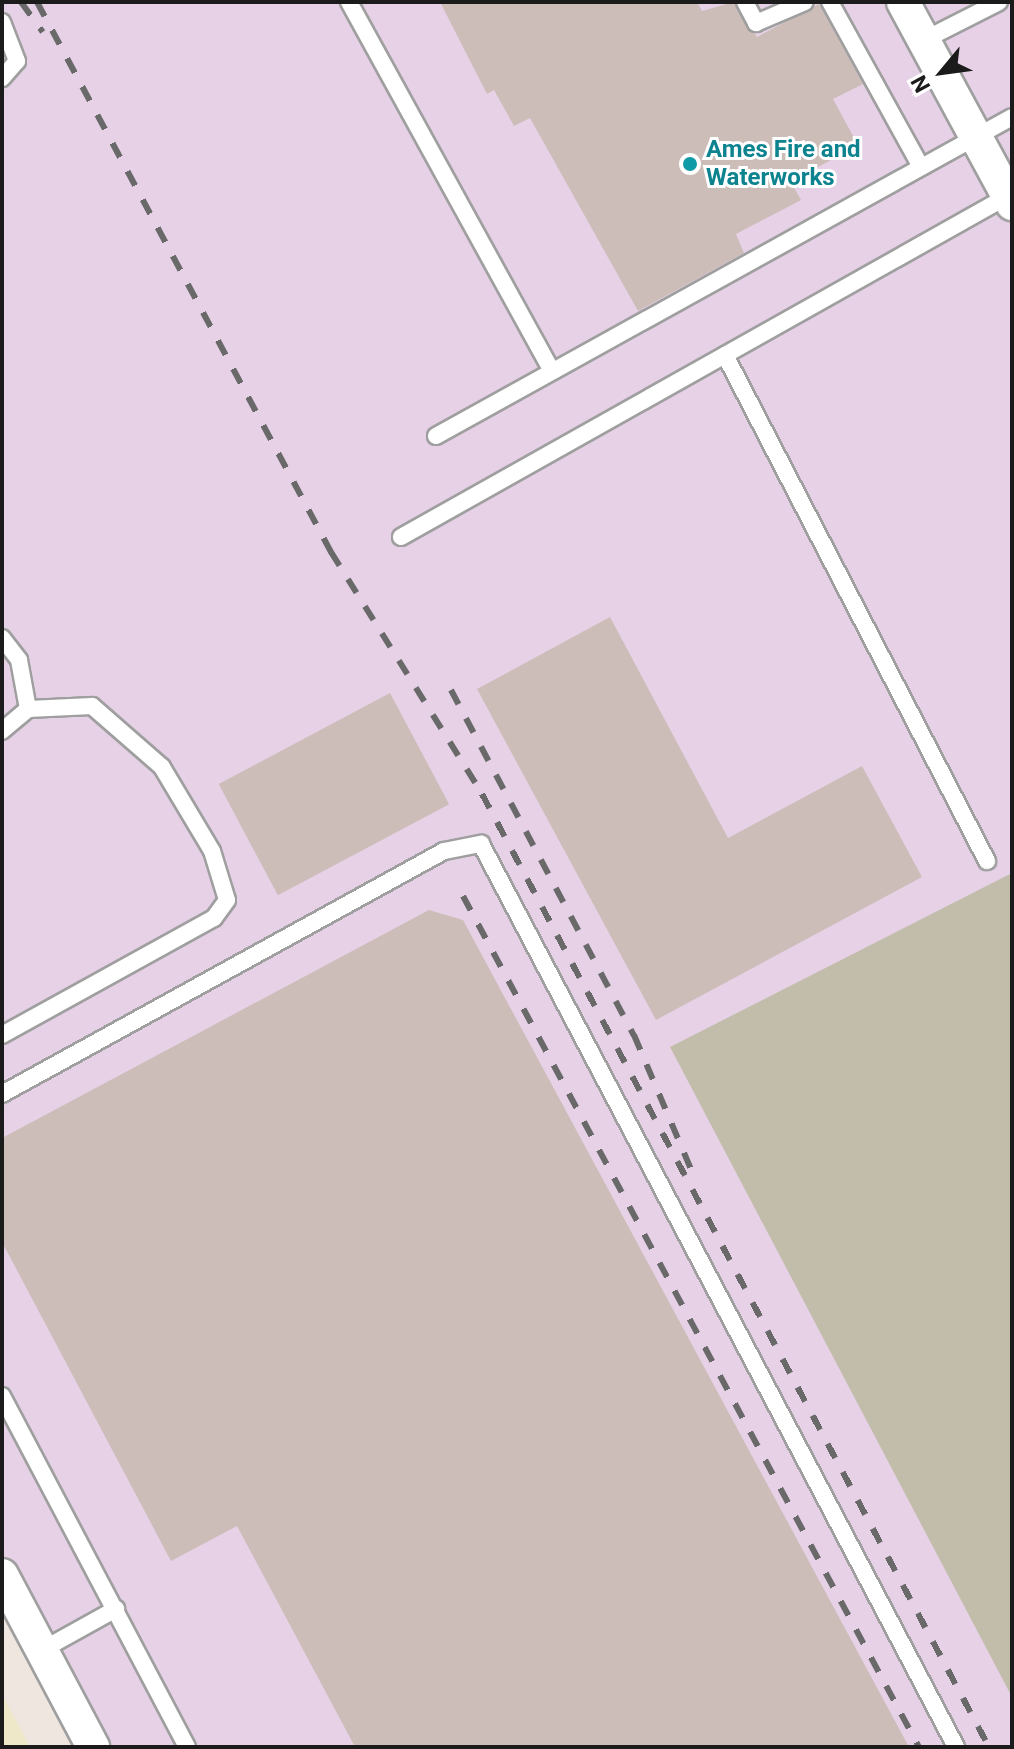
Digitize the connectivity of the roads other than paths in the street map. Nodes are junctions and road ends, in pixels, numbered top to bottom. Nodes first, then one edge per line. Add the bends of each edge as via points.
1 (349, 2) edge
2 (745, 2) edge
3 (805, 2) edge
4 (830, 2) edge
5 (903, 2) edge
6 (999, 2) edge
7 (2, 22) edge
8 (924, 40) junction
9 (2, 78) edge
10 (1012, 117) edge
11 (976, 136) junction
12 (921, 167) junction
13 (1010, 200) edge
14 (725, 355) junction
15 (552, 371) junction
16 (436, 436) dead end
17 (401, 537) dead end
18 (2, 638) edge
19 (28, 709) junction
20 (2, 731) edge
21 (987, 861) dead end
22 (2, 1035) edge
23 (2, 1094) edge
24 (2, 1396) edge
25 (2, 1575) edge
26 (116, 1609) junction
27 (42, 1650) junction
28 (93, 1747) edge
29 (187, 1747) edge
30 (956, 1747) edge

1 - 15 lane
2 - 3 lane via 756,23
4 - 12 lane
5 - 8 street
6 - 8 lane
7 - 9 lane via 17,61
8 - 11 street
10 - 11 lane
11 - 12 lane
11 - 13 street
12 - 15 lane
13 - 14 lane
14 - 17 lane
14 - 21 lane
15 - 16 lane
18 - 19 lane via 19,660
19 - 20 lane
19 - 22 lane via 92,706 162,767 212,851 227,900 214,918
23 - 30 lane via 444,851 481,844
24 - 26 lane
25 - 27 street
26 - 27 lane
26 - 29 lane
27 - 28 street

